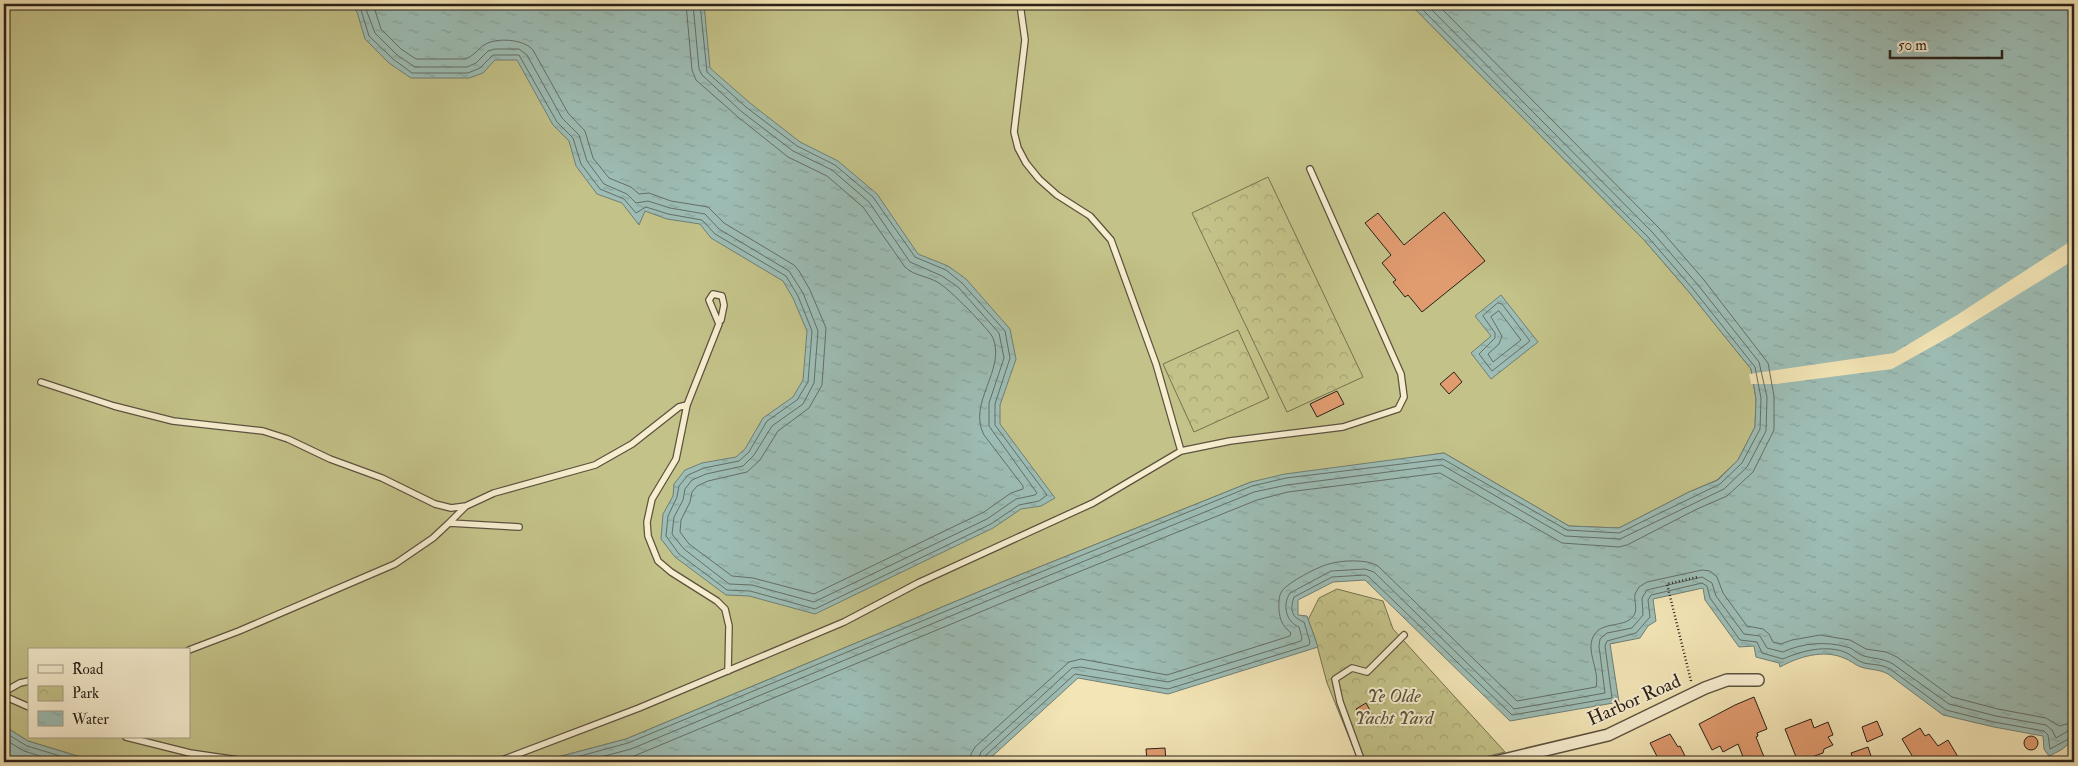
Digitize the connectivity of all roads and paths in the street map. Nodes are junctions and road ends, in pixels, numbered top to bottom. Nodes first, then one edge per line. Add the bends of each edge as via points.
1 (1020, 4) edge
2 (1310, 168) dead end
3 (721, 320) dead end
4 (42, 382) dead end
5 (687, 405) junction
6 (1181, 452) junction
7 (466, 506) junction
8 (449, 523) junction
9 (520, 527) dead end
10 (1698, 577) dead end
11 (1404, 635) dead end
12 (190, 650) edge
13 (728, 671) junction
14 (1758, 680) dead end
15 (28, 681) edge
16 (4, 692) edge
17 (1694, 693) junction
18 (4, 696) edge
19 (28, 707) edge
20 (130, 738) edge
21 (252, 762) edge
22 (497, 762) edge
23 (1362, 762) edge
24 (1495, 762) edge

1 - 6 lane via 1024,40 1014,132 1018,148 1039,179 1090,216 1111,240 1156,364
2 - 6 lane via 1401,374 1404,397 1398,409 1343,427 1230,441
3 - 5 lane via 722,296 713,294 709,300 719,324
4 - 7 lane via 173,421 263,431 382,478 435,504 451,508
5 - 7 lane via 679,407 632,444 594,465 494,493
5 - 13 lane via 676,459 652,499 648,536 658,561 725,609 729,626
6 - 13 lane via 1093,503 918,582 844,622
7 - 8 lane
8 - 9 lane
8 - 12 lane via 395,564
10 - 17 path via 1667,584
11 - 23 lane via 1367,672 1352,668 1335,679
13 - 22 lane
14 - 17 street, Harbor Road via 1726,680
15 - 16 lane
17 - 24 street, Harbor Road via 1608,735
18 - 19 lane
20 - 21 lane via 190,753

